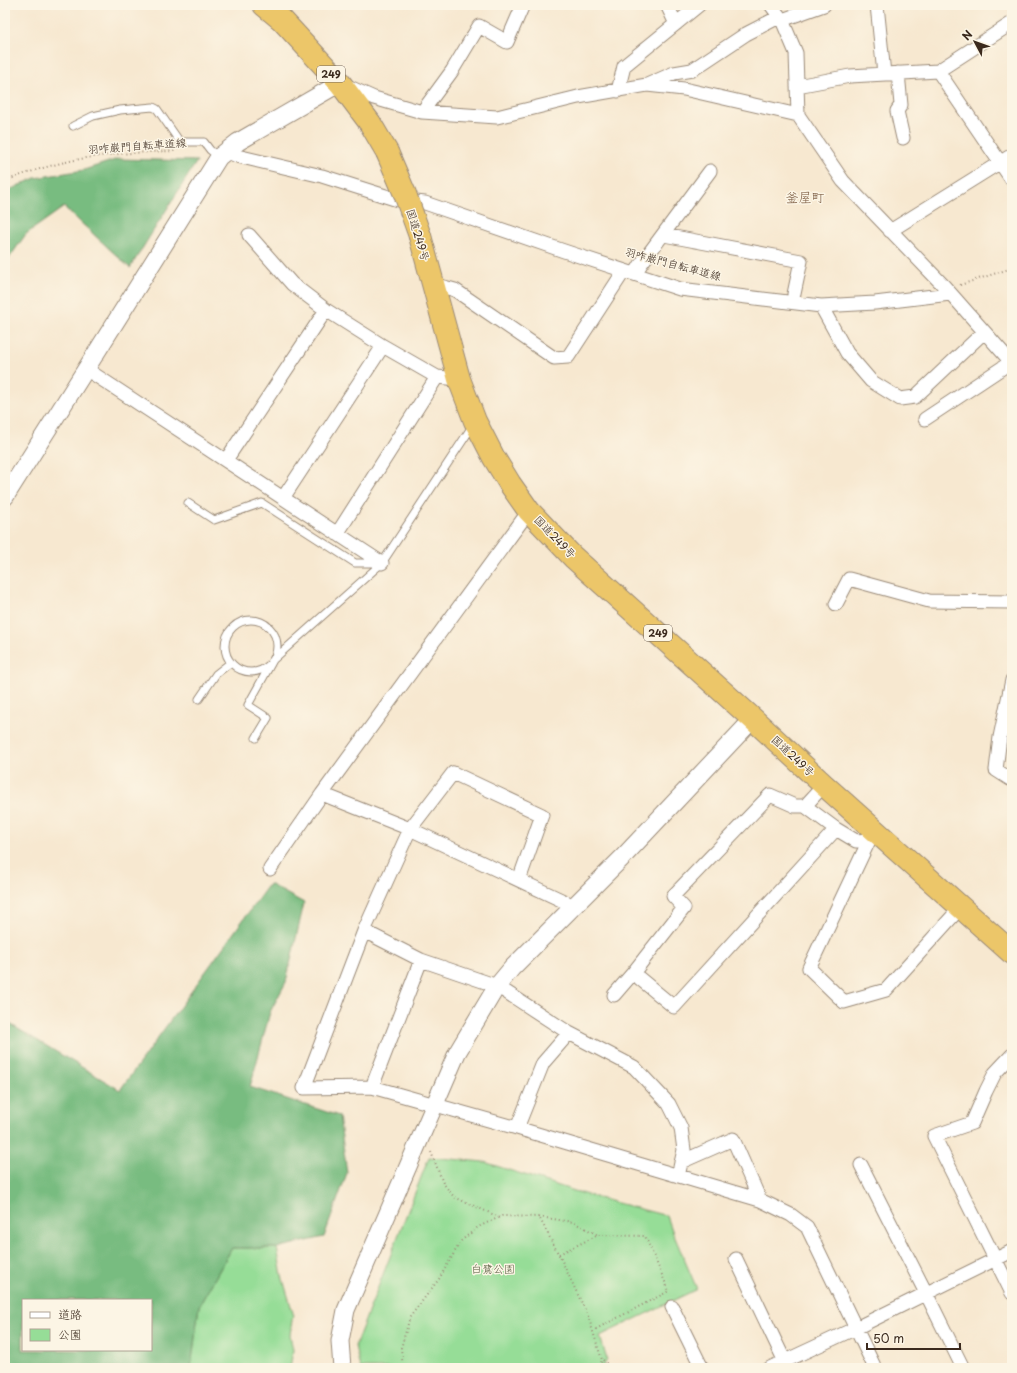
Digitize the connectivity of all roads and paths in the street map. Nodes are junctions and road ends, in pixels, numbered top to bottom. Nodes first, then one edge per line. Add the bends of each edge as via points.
1 (264, 5) edge
2 (523, 5) edge
3 (667, 5) edge
4 (699, 5) edge
5 (771, 5) edge
6 (824, 5) edge
7 (877, 5) edge
8 (782, 20) junction
9 (1012, 23) edge
10 (676, 24) junction
11 (938, 71) junction
12 (898, 73) junction
13 (884, 74) junction
14 (340, 83) junction
15 (647, 85) junction
16 (797, 86) junction
17 (618, 90) junction
18 (422, 112) junction
19 (798, 115) junction
20 (73, 126) dead end
21 (903, 138) dead end
22 (181, 151) dead end
23 (222, 154) junction
24 (1012, 155) edge
25 (999, 163) junction
26 (710, 171) dead end
27 (1012, 180) edge
28 (5, 181) edge
29 (890, 231) junction
30 (249, 235) dead end
31 (664, 235) junction
32 (1012, 268) edge
33 (629, 272) junction
34 (433, 284) junction
35 (955, 290) junction
36 (794, 294) dead end
37 (821, 306) junction
38 (326, 310) junction
39 (984, 332) junction
40 (383, 346) junction
41 (1011, 363) edge
42 (86, 369) junction
43 (437, 377) junction
44 (459, 379) junction
45 (925, 419) dead end
46 (475, 422) junction
47 (226, 460) junction
48 (5, 497) edge
49 (283, 498) junction
50 (188, 502) dead end
51 (529, 511) junction
52 (337, 534) junction
53 (382, 563) junction
54 (1012, 602) edge
55 (836, 604) dead end
56 (272, 660) junction
57 (230, 663) junction
58 (1012, 680) edge
59 (199, 699) dead end
60 (753, 719) junction
61 (256, 738) dead end
62 (1012, 779) edge
63 (824, 785) junction
64 (322, 794) junction
65 (805, 806) junction
66 (410, 829) junction
67 (836, 829) junction
68 (872, 835) junction
69 (270, 869) dead end
70 (519, 880) junction
71 (574, 906) junction
72 (961, 907) junction
73 (364, 931) junction
74 (1012, 953) edge
75 (421, 960) junction
76 (633, 973) junction
77 (497, 986) junction
78 (614, 995) dead end
79 (569, 1033) junction
80 (1012, 1055) edge
81 (372, 1087) junction
82 (435, 1104) junction
83 (517, 1128) junction
84 (423, 1132) junction
85 (681, 1162) junction
86 (861, 1165) dead end
87 (678, 1176) junction
88 (760, 1200) junction
89 (499, 1217) junction
90 (539, 1217) junction
91 (598, 1235) junction
92 (1012, 1251) edge
93 (559, 1254) junction
94 (736, 1259) dead end
95 (996, 1259) junction
96 (926, 1293) junction
97 (1012, 1293) edge
98 (672, 1307) dead end
99 (856, 1328) junction
100 (594, 1330) junction
101 (602, 1360) junction
102 (787, 1364) edge
103 (342, 1368) edge
104 (403, 1368) edge
105 (598, 1368) edge
106 (611, 1368) edge
107 (702, 1368) edge
108 (770, 1368) edge
109 (875, 1368) edge
110 (963, 1368) edge

1 - 14 highway, 国道249号 / 249 via 282,20
2 - 18 street via 507,42 479,26 452,71
3 - 10 street
4 - 10 street
5 - 8 street
6 - 8 street
7 - 13 street
8 - 15 street via 775,19 746,34 692,70 674,73
8 - 16 street via 796,53
9 - 11 street
10 - 17 street via 624,66
11 - 12 street
11 - 25 street
12 - 13 street
12 - 21 street via 901,105 897,111
13 - 16 street via 850,76
14 - 18 street via 374,98
14 - 23 street via 238,142
14 - 34 highway, 国道249号 / 249, bridge via 370,123 387,152 420,236
15 - 17 street
15 - 19 street via 684,89
16 - 19 street
17 - 18 street via 496,117
19 - 29 street via 843,181
20 - 23 lane via 93,116 153,106 180,142 204,142 210,150
22 - 28 path, 羽咋巌門自転車道線 via 93,156 33,170
23 - 33 street via 322,176 398,200 425,203
23 - 42 street
24 - 25 street
25 - 27 street
25 - 29 street
26 - 31 street
29 - 35 street
30 - 38 street via 292,284
31 - 33 street via 640,264
31 - 36 street via 801,261
32 - 35 path
33 - 34 street via 568,357 554,358 455,290
33 - 37 street via 680,289
34 - 44 highway, 国道249号 / 249
35 - 37 street via 875,303
35 - 39 street
37 - 39 street via 847,354 871,381 900,399 915,397
38 - 40 street
38 - 47 street
39 - 41 street
40 - 43 street
40 - 49 street
41 - 45 street
42 - 47 street
42 - 48 street
43 - 44 street
43 - 52 street
44 - 46 highway, 国道249号 / 249
46 - 51 highway, 国道249号 / 249 via 494,458
46 - 53 lane
47 - 49 street
49 - 52 street
50 - 53 lane via 214,520 262,503 355,563
51 - 60 highway, 国道249号 / 249 via 574,557
51 - 64 street
52 - 53 street
53 - 56 lane
54 - 55 street via 929,601 849,579
56 - 57 lane via 260,670 252,672 240,670
56 - 57 lane via 276,648 274,634 262,622 253,619 244,620 229,630 224,647
56 - 61 lane via 248,705 268,718
57 - 59 lane via 216,674
58 - 62 street via 996,770
60 - 63 highway, 国道249号 / 249
60 - 71 street
63 - 65 street
63 - 68 highway, 国道249号 / 249
64 - 66 street
64 - 69 street
65 - 67 street
65 - 76 street via 795,806 770,795 673,896 684,908
66 - 70 street
66 - 70 street via 453,773 460,776 542,815
66 - 73 street
67 - 68 street via 856,841
67 - 76 street via 674,1007
68 - 72 highway, 国道249号 / 249
68 - 72 street via 809,968 844,1002 886,990
70 - 71 street
71 - 77 street
72 - 74 highway, 国道249号 / 249
73 - 75 street
73 - 81 street via 304,1088
75 - 77 street
75 - 81 street
76 - 78 street
77 - 79 street
77 - 82 street via 457,1053
79 - 83 street via 543,1064
79 - 85 street via 634,1067 669,1104 681,1128 684,1150
80 - 95 street via 995,1073 972,1123 934,1136
81 - 82 street
82 - 83 street
82 - 84 street
83 - 87 street
84 - 89 path via 443,1183 454,1197
84 - 103 street via 346,1310 340,1341
85 - 87 street
85 - 88 street via 733,1139
86 - 96 street
87 - 88 street
88 - 99 street via 791,1215 807,1227
89 - 90 path
89 - 104 path via 478,1227 461,1241 439,1278 410,1317 401,1348
90 - 91 path via 573,1222
90 - 93 path
91 - 93 path
91 - 100 path via 645,1236 668,1292
92 - 95 street
93 - 100 path
94 - 102 street
95 - 96 street
95 - 97 street
96 - 99 street
96 - 110 street
98 - 107 street
99 - 102 street
99 - 109 street
100 - 101 path
101 - 105 path
101 - 106 path
102 - 108 street

